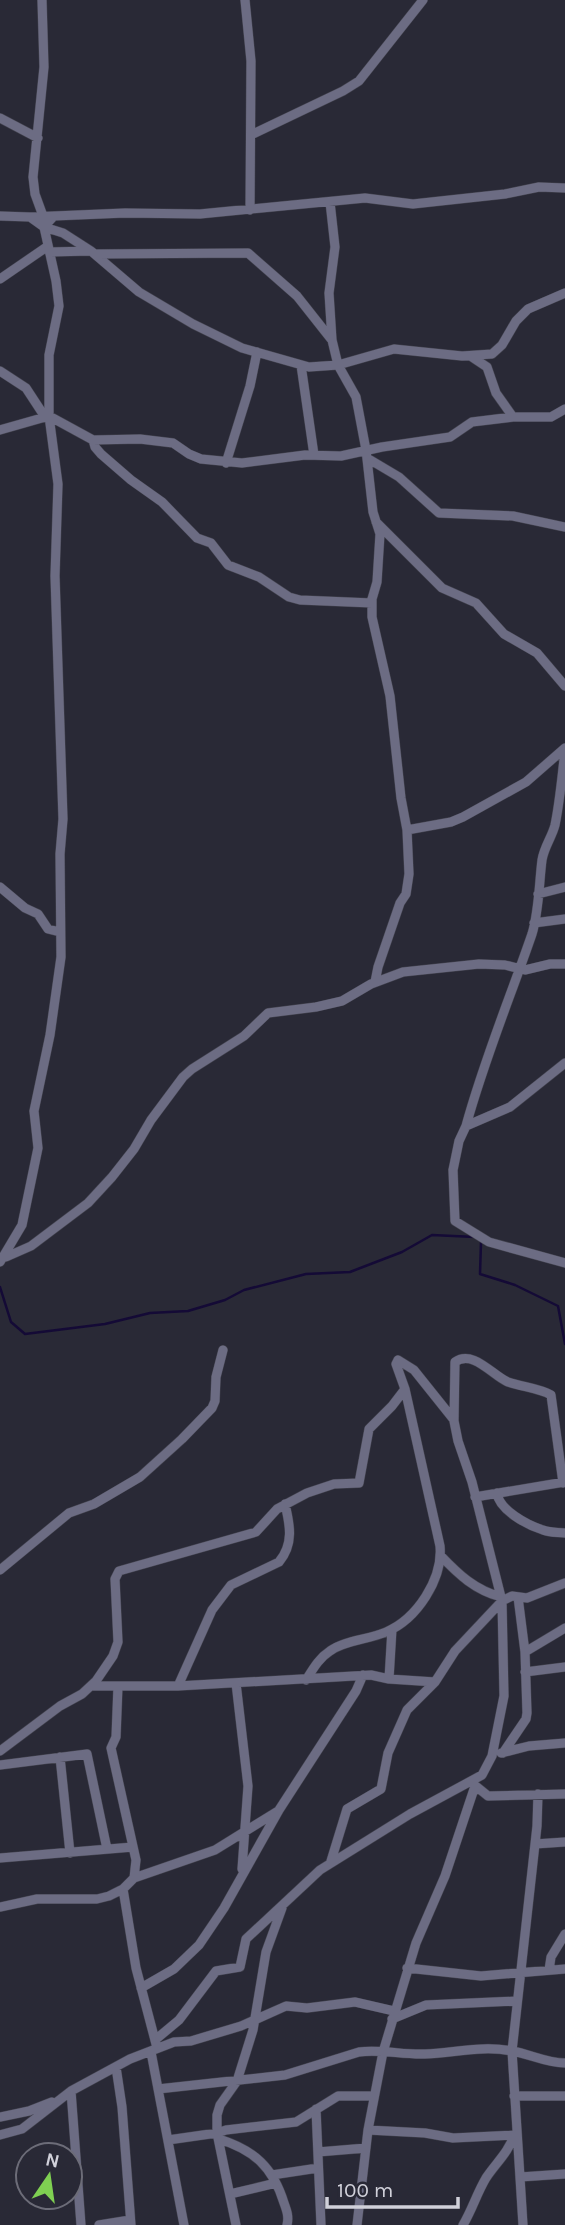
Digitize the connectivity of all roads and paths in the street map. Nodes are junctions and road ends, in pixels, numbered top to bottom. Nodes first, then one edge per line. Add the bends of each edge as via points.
1 (42, 0) edge
2 (245, 0) edge
3 (424, 0) edge
4 (0, 118) edge
5 (251, 135) junction
6 (38, 138) junction
7 (565, 188) edge
8 (330, 202) junction
9 (250, 209) junction
10 (0, 216) edge
11 (47, 220) junction
12 (49, 249) junction
13 (94, 253) junction
14 (0, 279) edge
15 (565, 293) edge
16 (332, 340) junction
17 (257, 352) junction
18 (471, 356) junction
19 (301, 365) junction
20 (338, 365) junction
21 (0, 371) edge
22 (565, 409) edge
23 (47, 417) junction
24 (513, 417) junction
25 (0, 429) edge
26 (93, 440) junction
27 (366, 454) junction
28 (314, 455) junction
29 (226, 463) junction
30 (376, 522) junction
31 (565, 527) edge
32 (372, 603) junction
33 (565, 686) edge
34 (565, 750) edge
35 (407, 830) junction
36 (0, 887) edge
37 (565, 887) edge
38 (538, 894) junction
39 (565, 919) edge
40 (534, 923) junction
41 (60, 932) junction
42 (565, 964) edge
43 (518, 967) junction
44 (375, 982) junction
45 (565, 1063) edge
46 (466, 1126) junction
47 (2, 1260) edge
48 (565, 1263) edge
49 (223, 1350) dead end
50 (405, 1389) junction
51 (454, 1420) junction
52 (561, 1435) edge
53 (564, 1482) edge
54 (497, 1493) junction
55 (475, 1497) junction
56 (285, 1504) junction
57 (565, 1533) edge
58 (440, 1555) junction
59 (0, 1570) edge
60 (565, 1583) edge
61 (518, 1597) junction
62 (501, 1599) junction
63 (565, 1628) edge
64 (392, 1629) junction
65 (525, 1652) junction
66 (565, 1667) edge
67 (526, 1672) junction
68 (363, 1675) junction
69 (306, 1679) junction
70 (389, 1679) junction
71 (435, 1682) junction
72 (236, 1683) junction
73 (91, 1686) junction
74 (118, 1686) junction
75 (178, 1686) junction
76 (565, 1743) edge
77 (0, 1751) edge
78 (503, 1753) junction
79 (492, 1756) junction
80 (60, 1757) junction
81 (0, 1765) edge
82 (473, 1784) junction
83 (538, 1794) junction
84 (565, 1794) edge
85 (279, 1810) junction
86 (243, 1832) junction
87 (565, 1842) edge
88 (535, 1843) junction
89 (133, 1847) junction
90 (107, 1849) junction
91 (70, 1853) junction
92 (0, 1858) edge
93 (331, 1861) junction
94 (241, 1874) junction
95 (134, 1878) junction
96 (123, 1889) junction
97 (284, 1903) junction
98 (0, 1907) edge
99 (565, 1934) edge
100 (407, 1968) junction
101 (565, 1969) edge
102 (549, 1970) junction
103 (520, 1972) junction
104 (141, 1988) junction
105 (517, 2001) junction
106 (393, 2015) junction
107 (256, 2019) junction
108 (154, 2046) junction
109 (512, 2051) junction
110 (383, 2052) junction
111 (565, 2063) edge
112 (116, 2067) junction
113 (237, 2081) junction
114 (158, 2089) junction
115 (67, 2094) junction
116 (373, 2096) junction
117 (514, 2096) junction
118 (565, 2096) edge
119 (316, 2109) junction
120 (0, 2118) edge
121 (368, 2130) junction
122 (0, 2135) edge
123 (515, 2135) junction
124 (218, 2136) junction
125 (168, 2140) junction
126 (366, 2148) junction
127 (318, 2152) junction
128 (318, 2168) junction
129 (565, 2174) edge
130 (520, 2177) junction
131 (274, 2179) junction
132 (230, 2194) junction
133 (130, 2222) edge
134 (80, 2225) edge
135 (99, 2225) edge
136 (184, 2225) edge
137 (236, 2225) edge
138 (287, 2225) edge
139 (320, 2225) edge
140 (357, 2225) edge
141 (463, 2225) edge
142 (523, 2225) edge

1 - 6 street via 44,68
2 - 5 street
3 - 5 street via 359,80
4 - 6 street
5 - 9 street
6 - 11 street via 34,185
7 - 8 street via 539,187 413,204 365,198
8 - 9 street
8 - 16 street via 335,247 329,293
9 - 11 street
10 - 11 street
11 - 12 street
11 - 13 street
12 - 13 street
12 - 14 street
12 - 23 street via 59,306 49,355
13 - 16 street via 248,253 297,296
13 - 17 street via 161,306
15 - 18 street via 528,309 492,354
16 - 20 street
17 - 19 street
17 - 29 street
18 - 20 street via 394,349
18 - 24 street via 486,366 496,393
19 - 20 street
19 - 28 street
20 - 27 street via 356,397
21 - 23 street via 26,388
22 - 24 street via 551,417
23 - 25 street
23 - 26 street
23 - 41 street via 58,484 55,568 63,819
24 - 27 street via 472,422 450,437
26 - 29 street via 173,443 194,456
26 - 32 street via 101,454 162,502 197,538 211,543 228,565 295,599
27 - 28 street
27 - 30 street
27 - 31 street via 439,513 513,516
28 - 29 street
30 - 32 street via 379,556
30 - 33 street via 442,588 476,603 504,634 537,653
32 - 35 street via 390,696
34 - 35 street via 526,782 463,817
34 - 38 street via 555,826 544,851
35 - 44 street via 408,884
36 - 41 street via 38,914 48,929
37 - 38 street
38 - 40 street
39 - 40 street
40 - 43 street
41 - 47 street via 50,1035 34,1111 38,1148 22,1225
42 - 43 street via 525,971
43 - 44 street via 479,964 403,972
43 - 46 street
44 - 47 street via 342,1001 268,1013 244,1036 192,1069 88,1203 31,1246
45 - 46 street via 510,1107
46 - 48 street via 453,1170 454,1219 489,1242
49 - 59 street via 212,1408 182,1440 140,1477 69,1513
50 - 51 street via 398,1360 414,1370
50 - 56 street via 369,1429 359,1483 324,1486
50 - 58 street
51 - 52 street via 455,1362 463,1358 487,1367 506,1382 551,1395
51 - 55 street
52 - 53 street
53 - 54 street
54 - 55 street
54 - 57 street via 502,1507 519,1517 543,1530
55 - 62 street
56 - 73 street via 256,1532 119,1571 115,1579 118,1642
56 - 75 street via 291,1527 283,1557 231,1585 212,1610
58 - 62 street via 460,1577
58 - 64 street via 425,1598
60 - 61 street via 527,1598
61 - 62 street
61 - 65 street
62 - 71 street via 455,1651
62 - 79 street via 504,1696
63 - 65 street
64 - 69 street via 331,1650
64 - 70 street
65 - 67 street
66 - 67 street
67 - 78 street via 526,1719
68 - 69 street
68 - 70 street
68 - 85 street
69 - 72 street
70 - 71 street
71 - 93 street via 401,1719 387,1753 382,1788 347,1809
72 - 75 street
72 - 86 street via 248,1786
73 - 74 street
73 - 77 street
74 - 75 street
74 - 89 street via 116,1737 111,1748
76 - 78 street
78 - 79 street
79 - 82 street
80 - 81 street
80 - 90 street via 89,1756
80 - 91 street
82 - 83 street via 488,1796
82 - 93 street
82 - 100 street via 445,1876
83 - 84 street
83 - 88 street
85 - 86 street
85 - 94 street
86 - 94 street
86 - 95 street via 215,1850
87 - 88 street
88 - 103 street
89 - 90 street
89 - 95 street
90 - 91 street
91 - 92 street
93 - 97 street
94 - 104 street via 199,1945 174,1969
95 - 96 street
96 - 98 street via 97,1899 37,1899
96 - 104 street
97 - 107 street via 266,1952
97 - 108 street via 246,1939 240,1967 216,1971
99 - 102 street
100 - 103 street via 481,1976
100 - 106 street
101 - 102 street
102 - 103 street
103 - 105 street
104 - 108 street
105 - 106 street via 426,2005
105 - 109 street
106 - 107 street via 355,2002 286,2006
106 - 110 street
107 - 108 street via 201,2038
107 - 113 street
108 - 112 street
108 - 114 street
109 - 110 street
109 - 111 street
109 - 117 street
110 - 113 street via 359,2052 285,2075
110 - 116 street
112 - 115 street
112 - 133 street
113 - 114 street
113 - 124 street via 220,2105
114 - 125 street
115 - 120 street
115 - 122 street via 22,2129
115 - 134 street
116 - 119 street via 338,2096
116 - 121 street
117 - 118 street
117 - 123 street
119 - 124 street via 296,2122 226,2130
119 - 127 street
121 - 123 street via 453,2138
121 - 126 street
123 - 130 street
123 - 141 street via 485,2179
124 - 125 street
124 - 131 street via 250,2152
124 - 132 street
125 - 136 street
126 - 127 street
126 - 140 street
127 - 128 street
128 - 131 street
128 - 139 street
129 - 130 street
130 - 142 street
131 - 132 street
131 - 138 street via 289,2218
132 - 137 street
133 - 135 street

